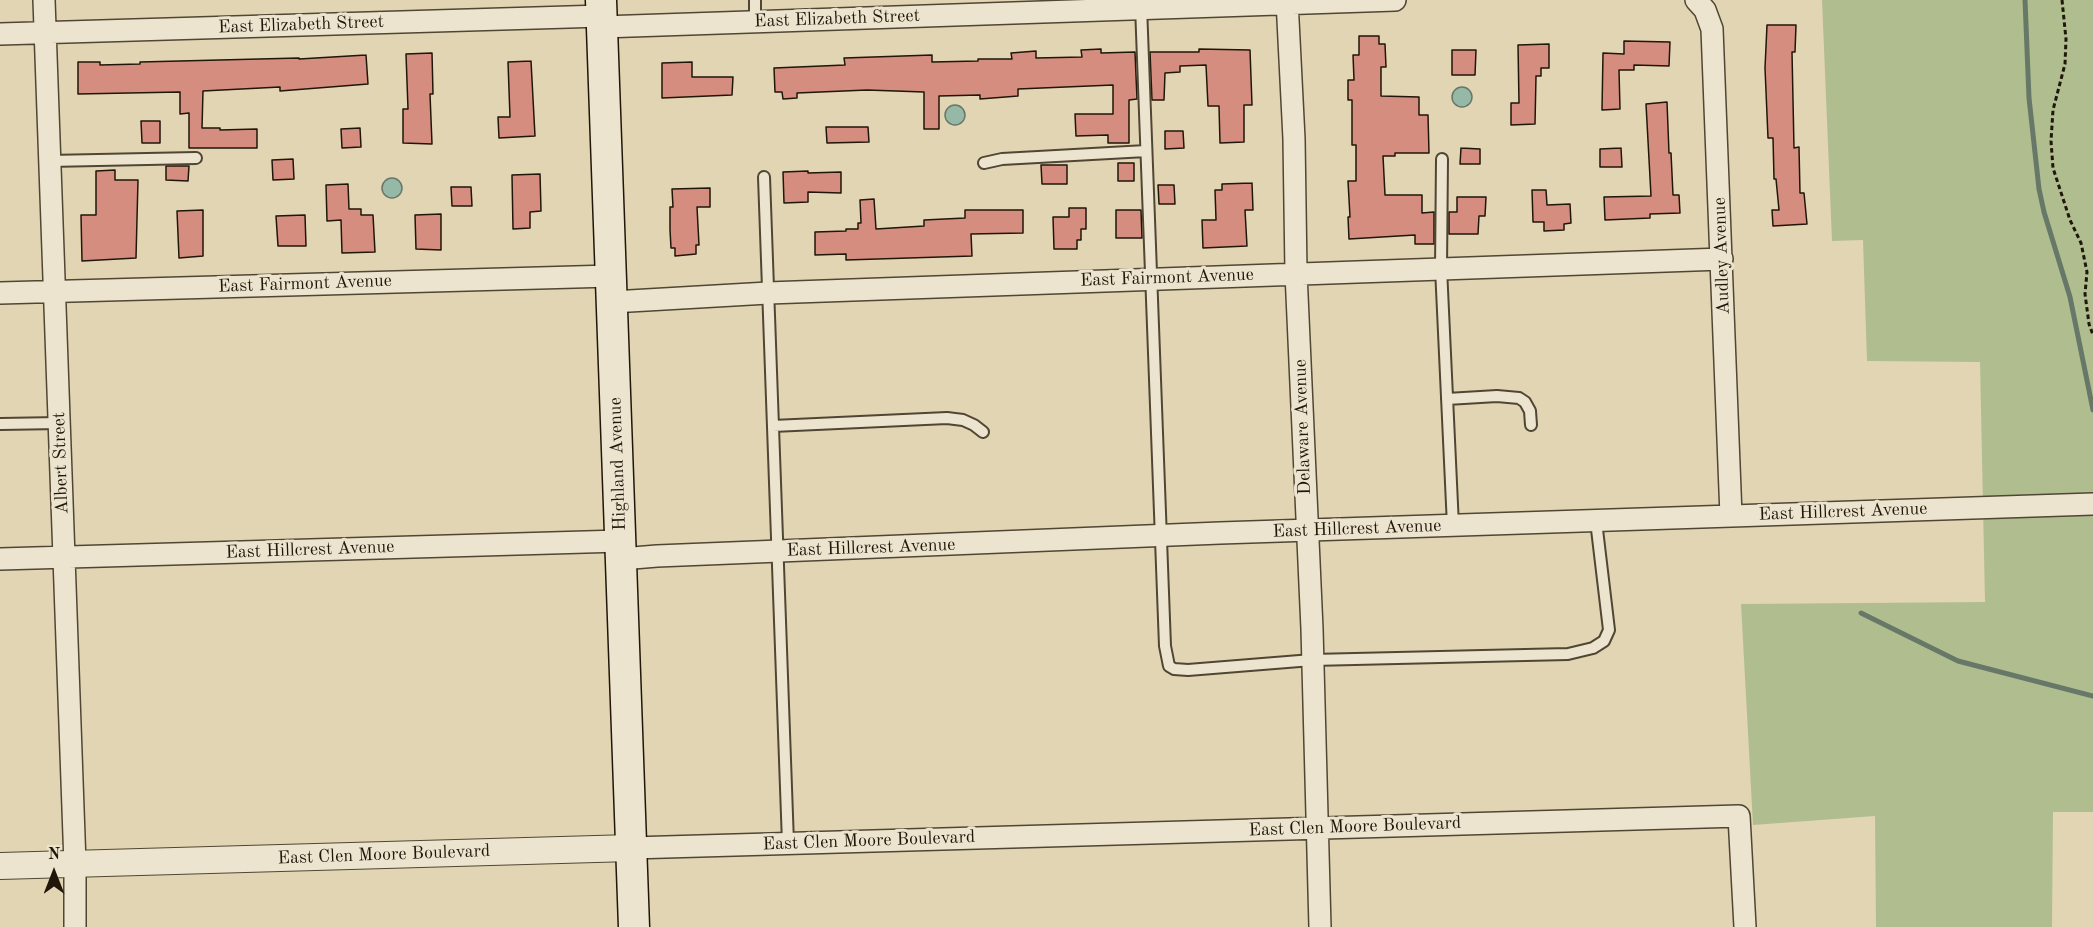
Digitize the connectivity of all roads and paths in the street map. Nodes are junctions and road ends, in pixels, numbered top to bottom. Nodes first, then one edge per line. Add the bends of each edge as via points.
1 (44, 0) edge
2 (755, 0) edge
3 (1395, 0) edge
4 (1696, 0) edge
5 (2062, 0) edge
6 (1287, 2) edge
7 (1141, 4) edge
8 (602, 15) edge
9 (755, 21) junction
10 (45, 32) junction
11 (0, 34) edge
12 (1146, 151) junction
13 (196, 158) dead end
14 (1442, 159) dead end
15 (49, 161) junction
16 (984, 163) dead end
17 (764, 177) dead end
18 (1722, 259) junction
19 (1441, 268) junction
20 (1296, 273) junction
21 (1150, 279) junction
22 (611, 289) junction
23 (54, 291) junction
24 (0, 293) edge
25 (768, 293) junction
26 (2093, 335) edge
27 (1447, 399) junction
28 (60, 423) junction
29 (0, 424) edge
30 (1531, 424) dead end
31 (773, 426) junction
32 (983, 432) dead end
33 (2093, 504) edge
34 (1731, 516) junction
35 (1596, 521) junction
36 (1453, 526) junction
37 (1307, 530) junction
38 (1162, 536) junction
39 (621, 550) junction
40 (778, 552) junction
41 (63, 557) junction
42 (0, 559) edge
43 (1312, 660) junction
44 (1316, 828) junction
45 (788, 843) junction
46 (631, 848) junction
47 (75, 864) junction
48 (0, 866) edge
49 (75, 927) edge
50 (634, 927) edge
51 (1320, 927) edge
52 (1745, 927) edge

1 - 10 street, Albert Street
2 - 9 lane
3 - 6 street, East Elizabeth Street
4 - 18 street, Audley Avenue via 1706,10 1712,29
5 - 26 path via 2065,64 2050,141 2053,168 2081,243
6 - 7 street, East Elizabeth Street
6 - 20 street, Delaware Avenue
7 - 9 street, East Elizabeth Street
7 - 12 lane
8 - 9 street, East Elizabeth Street
8 - 10 street, East Elizabeth Street
8 - 22 main road, Highland Avenue
10 - 11 street, East Elizabeth Street
10 - 15 street, Albert Street
12 - 16 lane
12 - 21 lane
13 - 15 lane
14 - 19 lane
15 - 23 street, Albert Street
17 - 25 lane
18 - 19 street, East Fairmont Avenue
18 - 34 street, Audley Avenue
19 - 20 street, East Fairmont Avenue
19 - 27 lane
20 - 21 street, East Fairmont Avenue
20 - 37 street, Delaware Avenue
21 - 25 street, East Fairmont Avenue
21 - 38 lane
22 - 23 street, East Fairmont Avenue
22 - 25 street, East Fairmont Avenue
22 - 39 main road, Highland Avenue
23 - 24 street, East Fairmont Avenue
23 - 28 street, Albert Street
25 - 31 lane
27 - 30 lane via 1519,398 1526,402
27 - 36 lane
28 - 29 lane
28 - 41 street, Albert Street
31 - 32 lane via 947,418 963,420
31 - 40 lane
33 - 34 street, East Hillcrest Avenue
34 - 35 street, East Hillcrest Avenue
35 - 36 street, East Hillcrest Avenue
35 - 43 lane via 1609,630 1604,641 1593,648 1526,656
36 - 37 street, East Hillcrest Avenue
37 - 38 street, East Hillcrest Avenue
37 - 43 street, Delaware Avenue
38 - 40 street, East Hillcrest Avenue
38 - 43 lane via 1169,666 1188,670
39 - 40 street, East Hillcrest Avenue via 657,556
39 - 41 street, East Hillcrest Avenue
39 - 46 main road, Highland Avenue
40 - 45 lane
41 - 42 street, East Hillcrest Avenue
41 - 47 street, Albert Street
43 - 44 street, Delaware Avenue
44 - 45 street, East Clen Moore Boulevard
44 - 51 street, Delaware Avenue
44 - 52 street, East Clen Moore Boulevard via 1739,816
45 - 46 street, East Clen Moore Boulevard
46 - 47 street, East Clen Moore Boulevard
46 - 50 main road, Highland Avenue
47 - 48 street, East Clen Moore Boulevard
47 - 49 street, Albert Street

